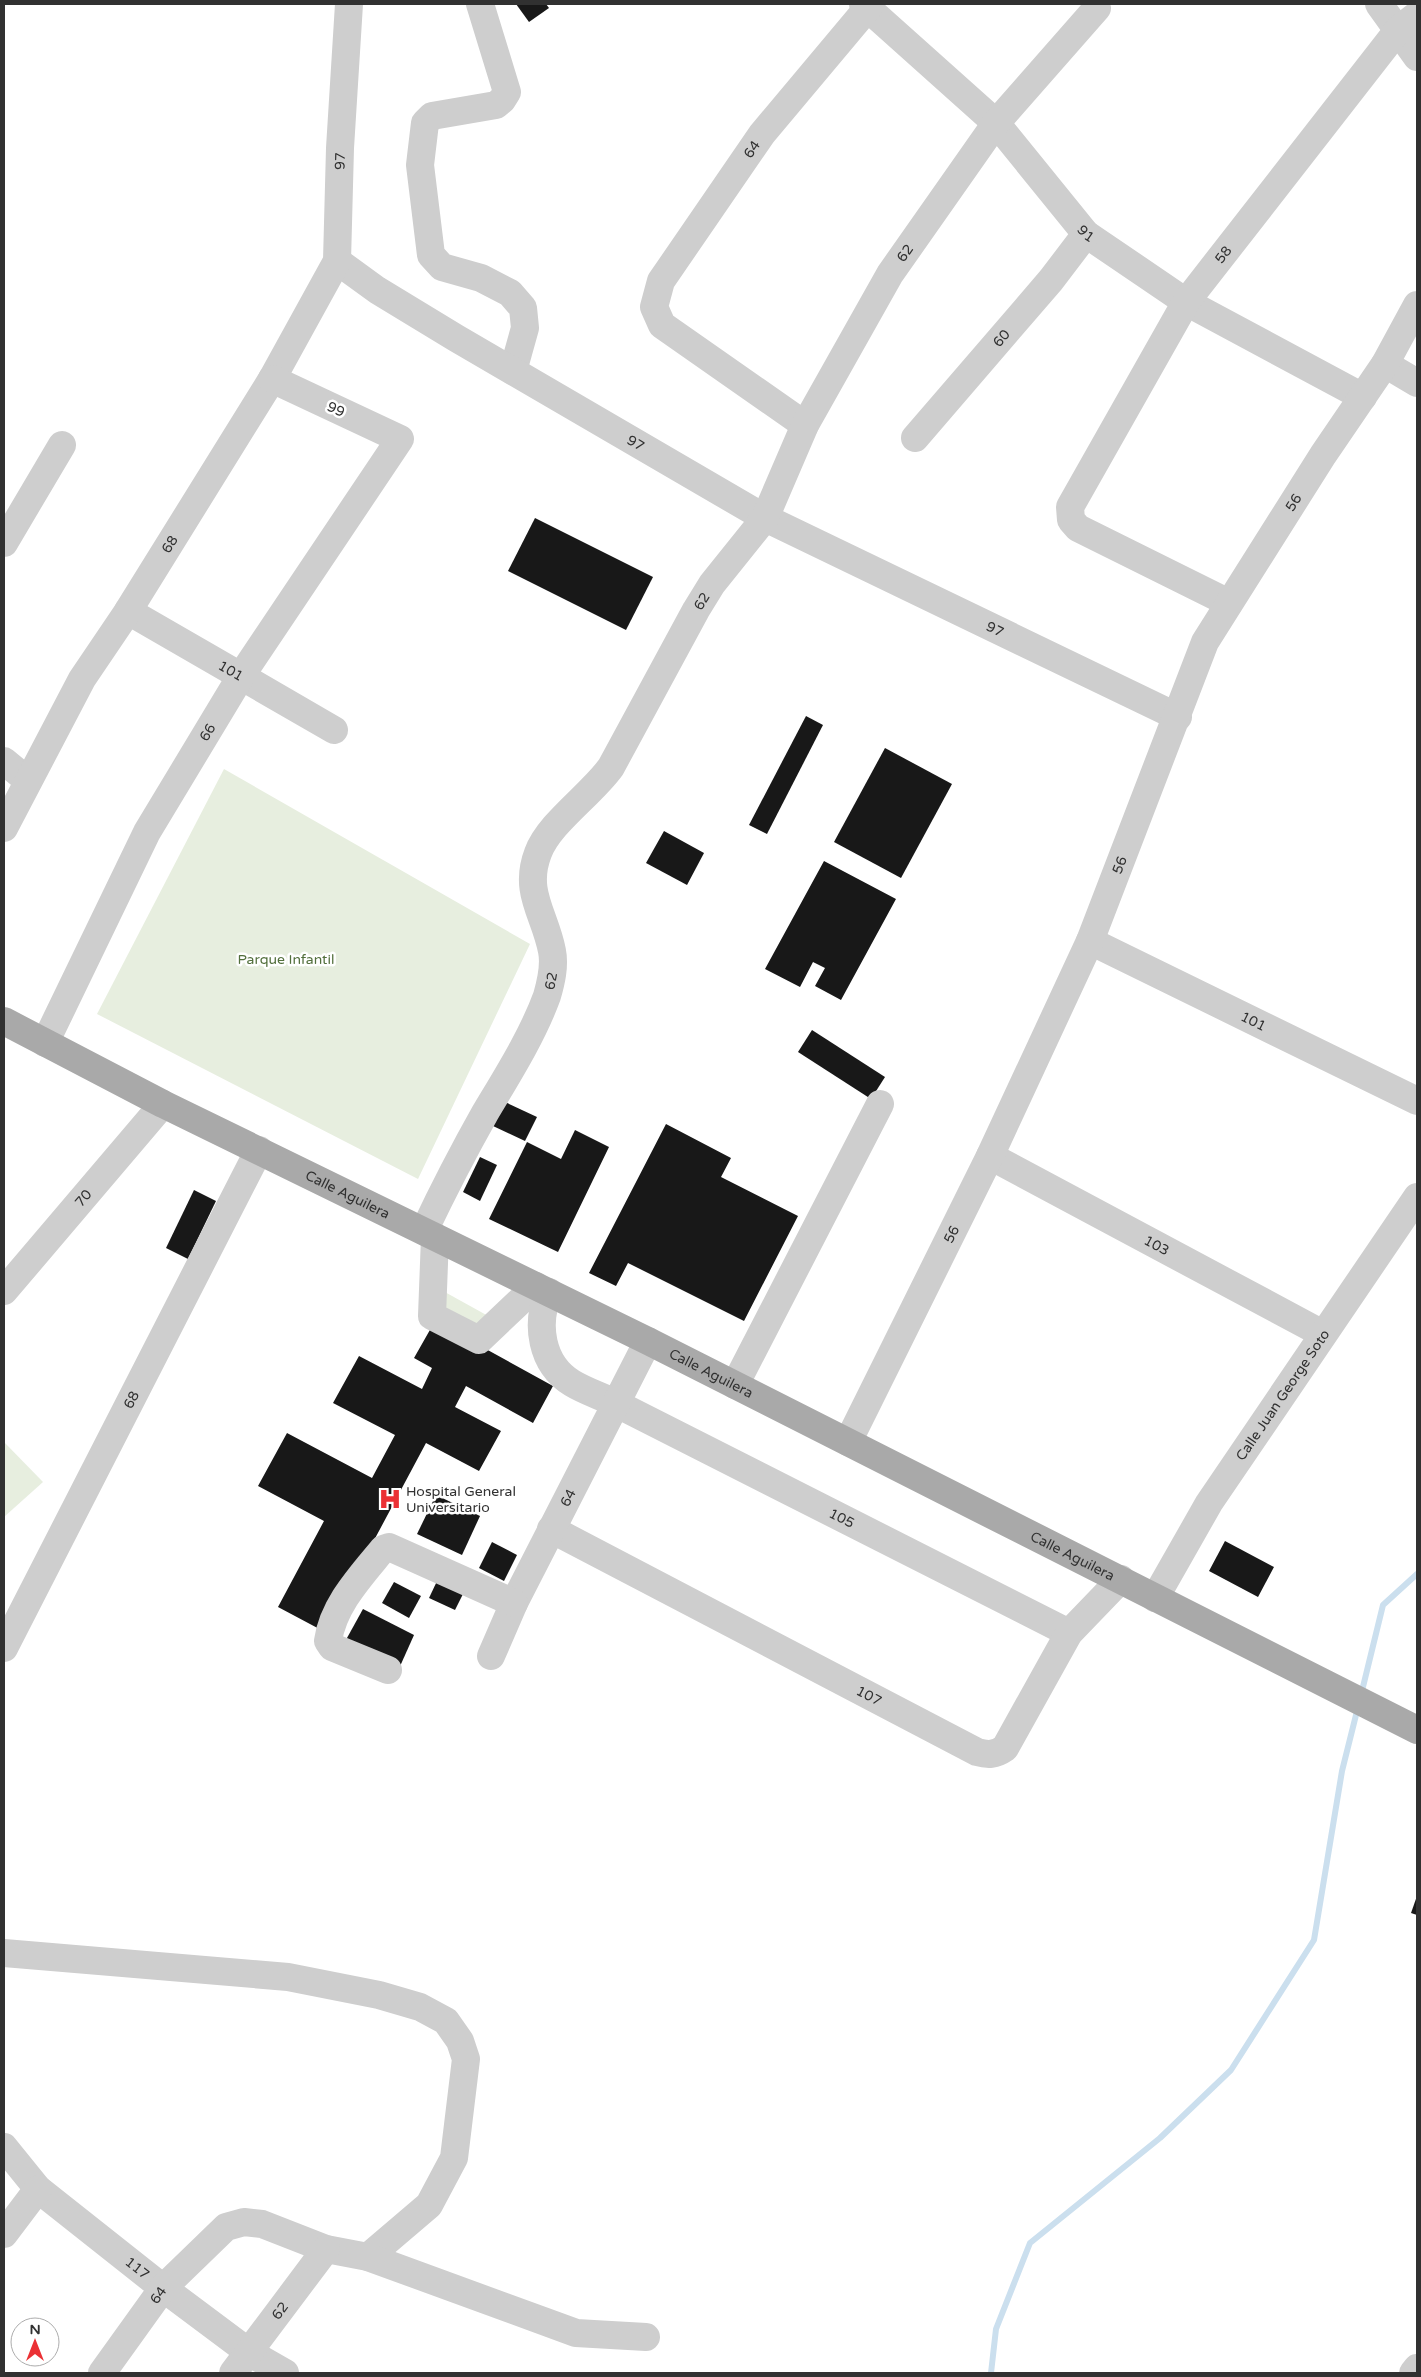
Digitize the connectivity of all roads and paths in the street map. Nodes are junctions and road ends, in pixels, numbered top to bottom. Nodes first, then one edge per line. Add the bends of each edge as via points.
1 (348, 4) edge
2 (480, 4) edge
3 (1379, 4) edge
4 (868, 5) edge
5 (1096, 8) dead end
6 (1408, 22) edge
7 (1417, 57) edge
8 (996, 123) junction
9 (1086, 234) junction
10 (337, 261) junction
11 (1186, 302) junction
12 (1417, 306) edge
13 (1385, 364) junction
14 (513, 371) junction
15 (272, 379) junction
16 (1417, 383) edge
17 (1363, 397) junction
18 (805, 425) junction
19 (915, 438) dead end
20 (400, 439) joint
21 (62, 446) dead end
22 (765, 518) junction
23 (6, 536) edge
24 (1229, 603) junction
25 (128, 611) junction
26 (241, 676) junction
27 (1178, 717) junction
28 (334, 730) dead end
29 (4, 761) edge
30 (27, 780) junction
31 (4, 828) edge
32 (1090, 941) junction
33 (4, 1021) edge
34 (45, 1043) junction
35 (1417, 1101) edge
36 (163, 1104) junction
37 (880, 1104) dead end
38 (259, 1150) junction
39 (990, 1156) junction
40 (1417, 1197) edge
41 (429, 1234) junction
42 (543, 1289) junction
43 (4, 1291) edge
44 (1323, 1334) junction
45 (648, 1341) junction
46 (735, 1385) junction
47 (616, 1403) junction
48 (848, 1442) junction
49 (551, 1529) junction
50 (1121, 1579) junction
51 (1155, 1598) junction
52 (514, 1603) junction
53 (1068, 1633) junction
54 (4, 1648) edge
55 (491, 1656) dead end
56 (388, 1670) dead end
57 (1410, 1727) edge
58 (4, 1953) edge
59 (4, 2147) edge
60 (38, 2189) junction
61 (4, 2234) edge
62 (326, 2249) junction
63 (368, 2257) junction
64 (163, 2288) junction
65 (646, 2337) dead end
66 (250, 2353) junction
67 (1417, 2368) edge
68 (102, 2373) edge
69 (233, 2373) edge
70 (285, 2373) edge
71 (1413, 2373) edge

1 - 10 street, 97
2 - 14 street via 506,92 496,105 432,116 424,123 420,164 431,255 442,267 481,278 510,293 523,308 525,328
3 - 6 street
4 - 8 street, 91
4 - 18 street, 64 via 762,134 661,281 654,307 662,325
5 - 8 street, 62
6 - 7 street
6 - 11 street, 58
8 - 9 street, 91
8 - 18 street, 62 via 890,274
9 - 11 street, 91
9 - 19 street, 60 via 1051,280
10 - 14 street, 97 via 377,290
10 - 15 street, 68
11 - 17 street, 91
11 - 24 street, 58 via 1070,507 1071,520 1078,528
12 - 13 street, 56
13 - 16 street
13 - 17 street, 56
14 - 22 street, 97
15 - 20 street, 99
15 - 25 street, 68
17 - 24 street, 56
18 - 22 street, 62
20 - 26 street, 66
21 - 23 street
22 - 27 street, 97
22 - 41 street, 62 via 712,584 611,767 599,784 546,837 538,852 531,874 535,899 553,953 553,974 518,1056 460,1158
24 - 27 street, 56 via 1206,642
25 - 26 street, 101
25 - 30 street, 68 via 82,679
26 - 28 street, 101
26 - 34 street, 66 via 147,832
27 - 32 street, 56
29 - 30 street
30 - 31 street, 68
32 - 35 street, 101
32 - 39 street, 56
33 - 34 main road, Calle Aguilera
34 - 36 main road, Calle Aguilera
36 - 38 main road, Calle Aguilera
36 - 43 street, 70
37 - 46 street
38 - 41 main road, Calle Aguilera
38 - 54 street, 68
39 - 44 street, 103
39 - 48 street, 56
40 - 44 street, Calle Juan George Soto
41 - 42 main road, Calle Aguilera
41 - 42 street via 432,1316 478,1340
42 - 45 main road, Calle Aguilera
42 - 47 street, 105 via 543,1337 548,1357 572,1383
44 - 51 street, Calle Juan George Soto via 1209,1502
45 - 46 main road, Calle Aguilera
45 - 47 street, 64
46 - 48 main road, Calle Aguilera
47 - 49 street, 64
47 - 53 street, 105
48 - 50 main road, Calle Aguilera
49 - 52 street, 64
49 - 53 street, 107 via 977,1752 997,1753 1009,1742
50 - 51 main road, Calle Aguilera
50 - 53 street, 107
51 - 57 main road, Calle Aguilera
52 - 55 street, 64
52 - 56 street via 389,1548 383,1549 348,1592 328,1641 332,1647
58 - 63 street via 288,1977 379,1995 420,2007 446,2021 460,2041 466,2059 454,2158 429,2205
59 - 60 street, 117
60 - 61 street
60 - 64 street, 117
62 - 63 street
62 - 64 street, 64 via 262,2224 244,2222 226,2227
62 - 66 street, 62
63 - 65 street via 576,2333
64 - 66 street, 117
64 - 68 street, 64
66 - 69 street, 62
66 - 70 street, 117
67 - 71 street

